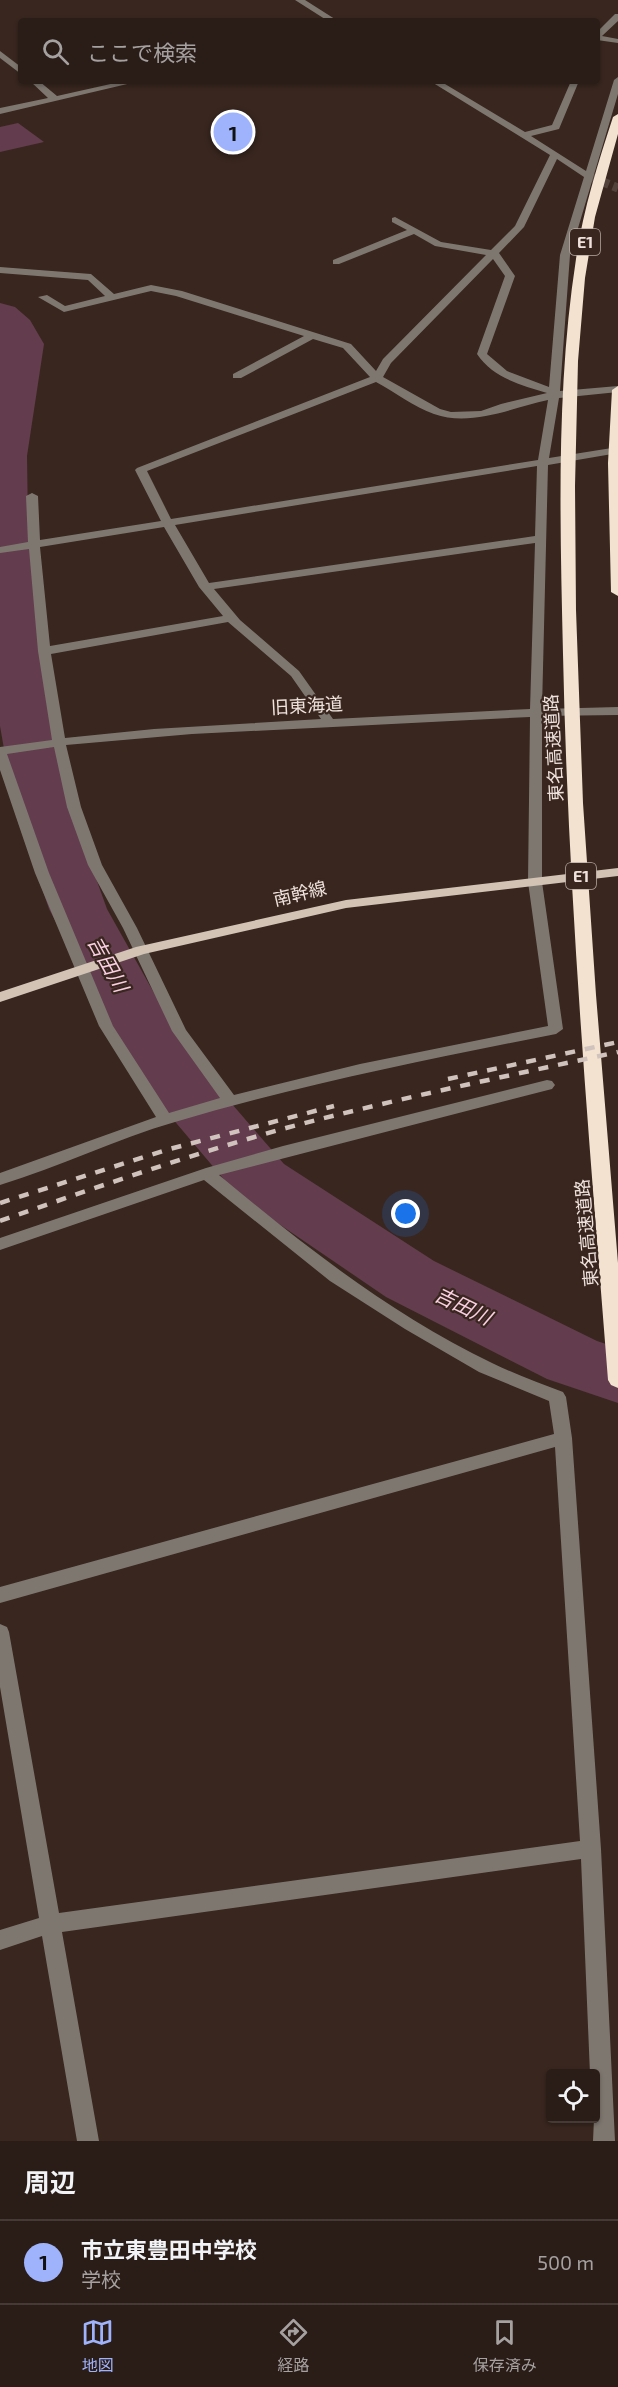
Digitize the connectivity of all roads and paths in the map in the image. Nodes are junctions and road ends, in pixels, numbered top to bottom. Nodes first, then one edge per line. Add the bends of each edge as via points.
1 (299, 0) edge
2 (618, 16) edge
3 (329, 18) edge
4 (600, 35) edge
5 (600, 38) edge
6 (618, 41) edge
7 (0, 54) edge
8 (18, 69) edge
9 (618, 80) edge
10 (37, 84) edge
11 (122, 84) edge
12 (439, 84) edge
13 (574, 84) edge
14 (55, 99) junction
15 (0, 111) edge
16 (618, 117) edge
17 (523, 135) junction
18 (555, 154) junction
19 (588, 176) junction
20 (395, 220) dead end
21 (414, 231) junction
22 (494, 253) junction
23 (336, 262) dead end
24 (0, 270) edge
25 (111, 296) junction
26 (43, 297) dead end
27 (311, 336) junction
28 (237, 376) dead end
29 (377, 378) junction
30 (618, 390) edge
31 (554, 394) junction
32 (618, 450) edge
33 (543, 463) junction
34 (32, 496) dead end
35 (167, 521) junction
36 (541, 539) junction
37 (34, 544) junction
38 (0, 550) edge
39 (205, 587) junction
40 (618, 592) edge
41 (231, 618) junction
42 (44, 651) junction
43 (618, 711) edge
44 (536, 712) junction
45 (329, 723) junction
46 (59, 741) junction
47 (0, 751) edge
48 (618, 872) edge
49 (535, 882) junction
50 (141, 950) junction
51 (81, 969) junction
52 (0, 997) edge
53 (547, 1085) dead end
54 (230, 1101) junction
55 (165, 1120) junction
56 (206, 1173) junction
57 (0, 1179) edge
58 (0, 1244) edge
59 (618, 1380) edge
60 (563, 1438) junction
61 (0, 1595) edge
62 (0, 1632) edge
63 (591, 1849) junction
64 (49, 1924) junction
65 (0, 1940) edge
66 (88, 2141) edge
67 (604, 2141) edge

1 - 3 street
2 - 4 street
5 - 6 street
7 - 8 street
9 - 19 street
10 - 14 street
11 - 14 street
12 - 17 street
13 - 17 street via 556,127
14 - 15 street
16 - 59 highway, 東名高速道路 / E1 via 579,277 568,548 571,727
17 - 18 street
18 - 19 street
18 - 22 street via 519,227
19 - 31 street via 565,255
20 - 21 street
21 - 22 street via 438,244
21 - 23 street
22 - 29 street via 387,361
22 - 31 street via 510,276 482,354 485,362 510,377
24 - 25 street via 92,277
25 - 26 street via 64,309
25 - 27 street via 151,288 178,293
27 - 28 street
27 - 29 street via 346,346
29 - 31 street via 436,411 464,416
29 - 35 street via 141,470
30 - 31 street
30 - 40 highway
31 - 33 street
32 - 33 street
33 - 35 street
33 - 36 street
34 - 37 street
35 - 37 street
35 - 39 street
36 - 39 street
36 - 44 street
37 - 38 street
37 - 42 street
39 - 41 street
41 - 42 street
41 - 45 street via 289,667 310,691
42 - 46 street
43 - 44 street, 旧東海道
44 - 45 street, 旧東海道
44 - 49 street
45 - 46 street, 旧東海道
46 - 47 street, 旧東海道
46 - 50 street via 74,807 95,865
47 - 51 street via 42,873
48 - 49 main road, 南幹線
49 - 50 main road, 南幹線 via 346,904
49 - 54 street via 556,1029 357,1068
50 - 51 main road, 南幹線
50 - 54 street via 179,1031
51 - 52 main road, 南幹線
51 - 55 street via 105,1026
53 - 56 street
54 - 55 street
55 - 57 street
56 - 58 street
56 - 60 street via 271,1227 364,1295 485,1367 557,1398
60 - 61 street
60 - 63 street
62 - 64 street
63 - 64 street
63 - 67 street
64 - 65 street
64 - 66 street

